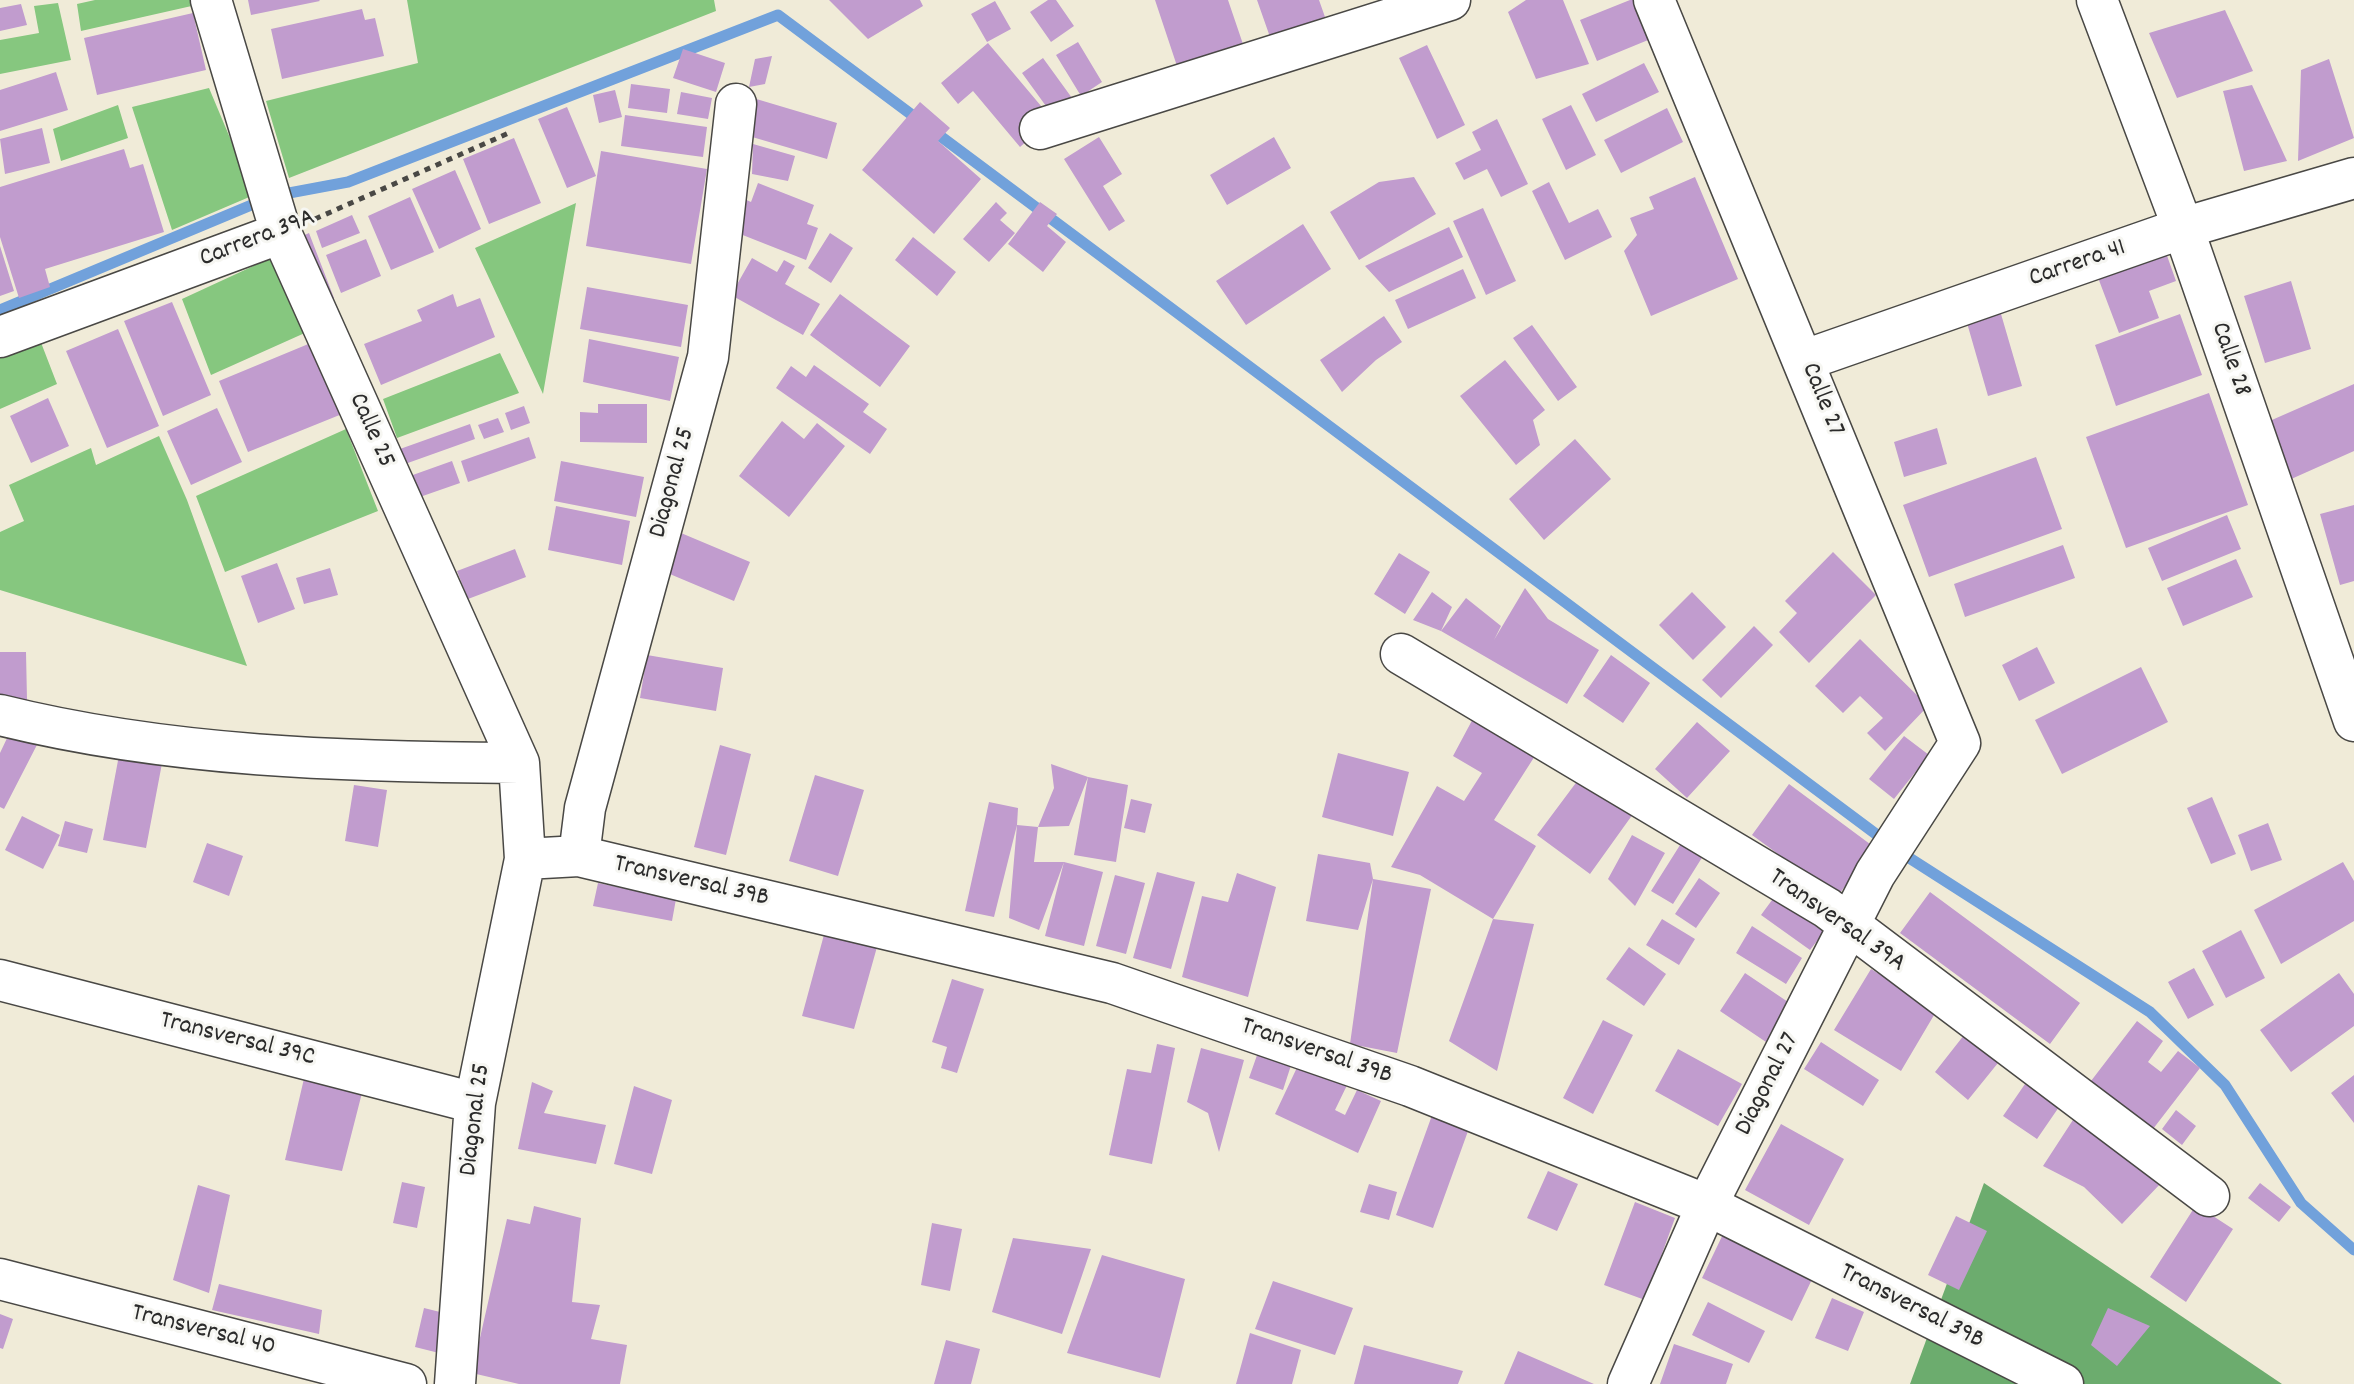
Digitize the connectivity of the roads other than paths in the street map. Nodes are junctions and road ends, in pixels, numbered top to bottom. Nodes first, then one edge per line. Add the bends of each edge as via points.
1 (211, 0) edge
2 (1450, 0) edge
3 (1654, 0) edge
4 (2097, 0) edge
5 (736, 104) dead end
6 (1040, 129) dead end
7 (2354, 178) edge
8 (278, 225) junction
9 (2183, 228) junction
10 (0, 337) edge
11 (1805, 360) junction
12 (1401, 654) dead end
13 (0, 715) edge
14 (2354, 720) edge
15 (519, 763) junction
16 (1924, 794) joint
17 (579, 856) junction
18 (525, 859) junction
19 (1849, 928) junction
20 (0, 980) edge
21 (475, 1103) junction
22 (2209, 1196) dead end
23 (1707, 1205) junction
24 (0, 1279) edge
25 (406, 1384) edge
26 (455, 1384) edge
27 (1628, 1384) edge
28 (2063, 1384) edge

1 - 8 street, Calle 25
2 - 6 street
3 - 11 street, Calle 27
4 - 9 street, Calle 28
5 - 17 street, Diagonal 25 via 708,357 585,808
7 - 9 street, Carrera 41
8 - 10 street, Carrera 39A
8 - 15 street, Calle 25
9 - 11 street, Carrera 41
9 - 14 street, Calle 28
11 - 16 street, Calle 27 via 1960,743
12 - 19 street, Transversal 39A via 1827,908
13 - 15 street via 252,755
15 - 18 street, Calle 25
16 - 19 street, Diagonal 27
17 - 18 street, Transversal 39B
17 - 23 street, Transversal 39B via 1112,983 1410,1086
18 - 21 street, Diagonal 25
19 - 22 street, Transversal 39A
19 - 23 street, Diagonal 27
20 - 21 street, Transversal 39C
21 - 26 street, Diagonal 25
23 - 27 street, Diagonal 27
23 - 28 street, Transversal 39B
24 - 25 street, Transversal 40

